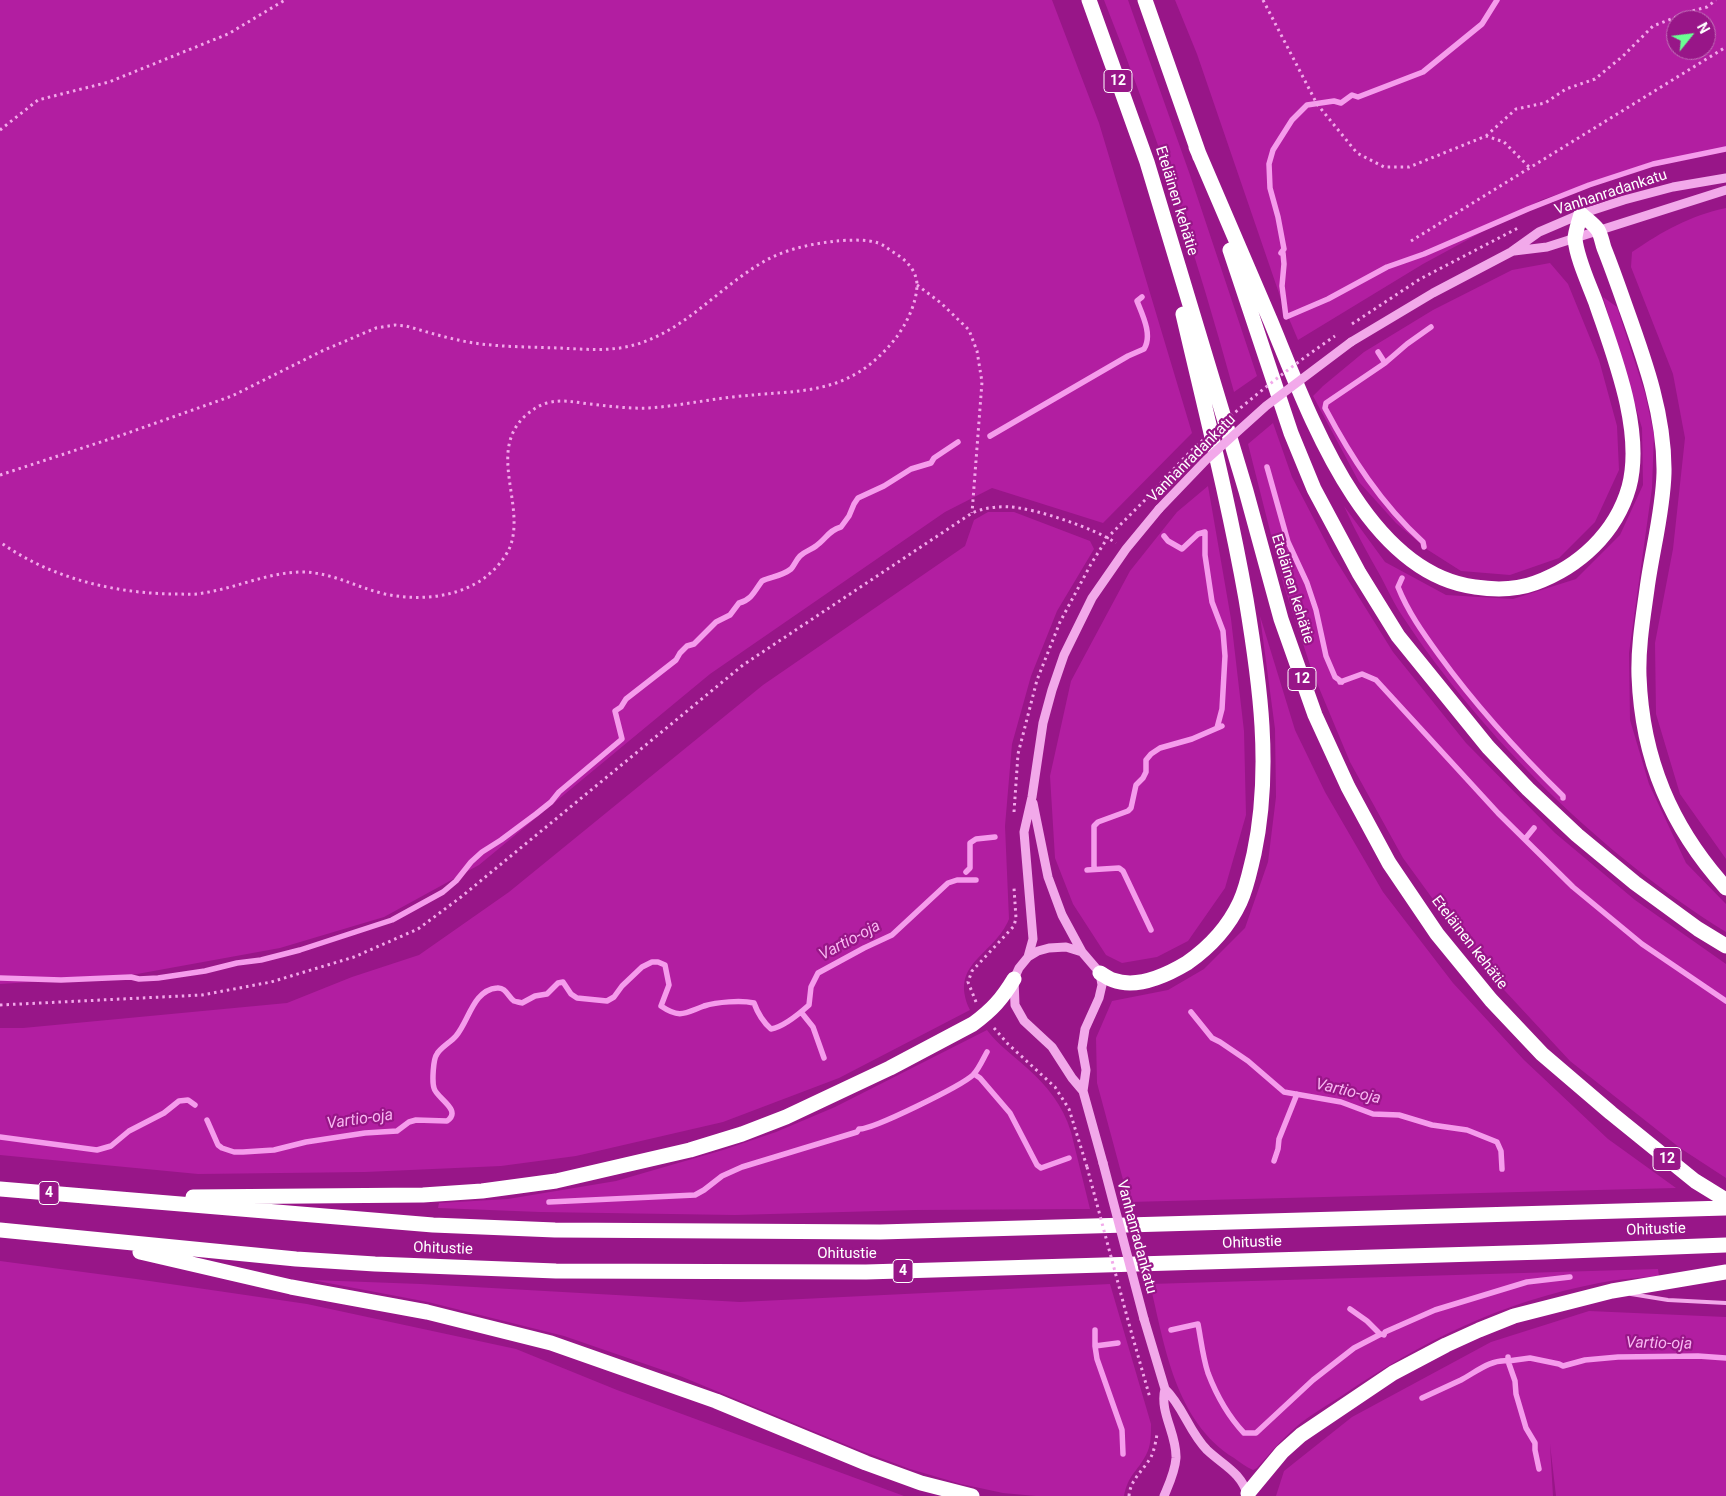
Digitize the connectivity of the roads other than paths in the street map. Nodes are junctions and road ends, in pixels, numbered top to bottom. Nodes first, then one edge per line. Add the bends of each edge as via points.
1 (1088, 0) edge
2 (1145, 0) edge
3 (1196, 147) junction
4 (1147, 162) junction
5 (1726, 178) edge
6 (1726, 190) edge
7 (1581, 214) junction
8 (1598, 230) junction
9 (1575, 238) junction
10 (1511, 252) junction
11 (1032, 797) junction
12 (1726, 888) edge
13 (1726, 946) edge
14 (1082, 952) junction
15 (1028, 957) junction
16 (1100, 973) junction
17 (1014, 979) junction
18 (1083, 1091) junction
19 (0, 1189) edge
20 (97, 1198) junction
21 (1726, 1200) edge
22 (1726, 1208) edge
23 (0, 1230) edge
24 (80, 1238) junction
25 (1726, 1244) edge
26 (1726, 1272) edge
27 (1612, 1291) junction
28 (1726, 1303) edge
29 (1165, 1388) junction
30 (1247, 1495) edge
31 (972, 1496) edge
32 (1164, 1496) edge

1 - 4 highway, Eteläinen kehätie / 12
2 - 3 highway
3 - 9 highway via 1319,437 1355,498 1390,542 1415,563 1438,578 1468,586 1495,590 1529,585 1550,578 1578,561 1608,530 1623,505 1629,486 1634,462 1633,427
3 - 13 highway via 1291,433 1314,489 1359,573 1398,636 1488,747 1528,789 1635,883
4 - 16 highway via 1238,553 1259,682 1263,788 1249,876 1240,901 1220,934 1197,956 1158,977 1124,983
4 - 21 highway, Eteläinen kehätie / 12 via 1281,618 1315,715 1348,787 1389,863 1437,934 1491,1000 1536,1047 1695,1181
5 - 7 street, Vanhanradankatu via 1673,187
6 - 8 street, Vanhanradankatu
7 - 8 highway
7 - 9 highway
7 - 10 street, Vanhanradankatu via 1540,232
8 - 9 street, Vanhanradankatu
8 - 12 highway via 1653,389 1662,432 1664,473 1641,635 1642,716 1665,798 1704,864
9 - 10 street, Vanhanradankatu via 1547,247
10 - 11 street, Vanhanradankatu, bridge via 1433,293 1351,342 1307,374 1206,460 1159,510 1126,549 1092,598 1064,655 1043,723
11 - 14 street, Vanhanradankatu via 1048,877 1062,915
11 - 15 street, Vanhanradankatu via 1024,832 1033,939
14 - 15 street via 1066,947 1049,948
14 - 16 street, Vanhanradankatu
15 - 17 street, Vanhanradankatu
16 - 18 street, Vanhanradankatu via 1099,998 1085,1029 1082,1048 1086,1070
17 - 18 street, Vanhanradankatu via 1015,1005 1019,1014 1052,1047
17 - 20 highway via 1004,997 973,1024 846,1090 742,1134 636,1163 556,1181 424,1195
18 - 29 street, Vanhanradankatu, bridge
19 - 20 highway, Ohitustie / 4
20 - 22 highway, Ohitustie / 4 via 433,1225 556,1230 880,1232
23 - 24 highway, Ohitustie / 4
24 - 25 highway, Ohitustie / 4 via 375,1264 606,1271 866,1272
24 - 31 highway via 290,1287 427,1312 551,1344 716,1401 921,1483
26 - 27 highway
27 - 28 lane via 1668,1300
27 - 30 highway via 1514,1316 1446,1345 1393,1373 1301,1435 1282,1452
29 - 30 street, Vanhanradankatu via 1207,1450 1236,1472
29 - 32 street, Vanhanradankatu via 1163,1403 1176,1457

